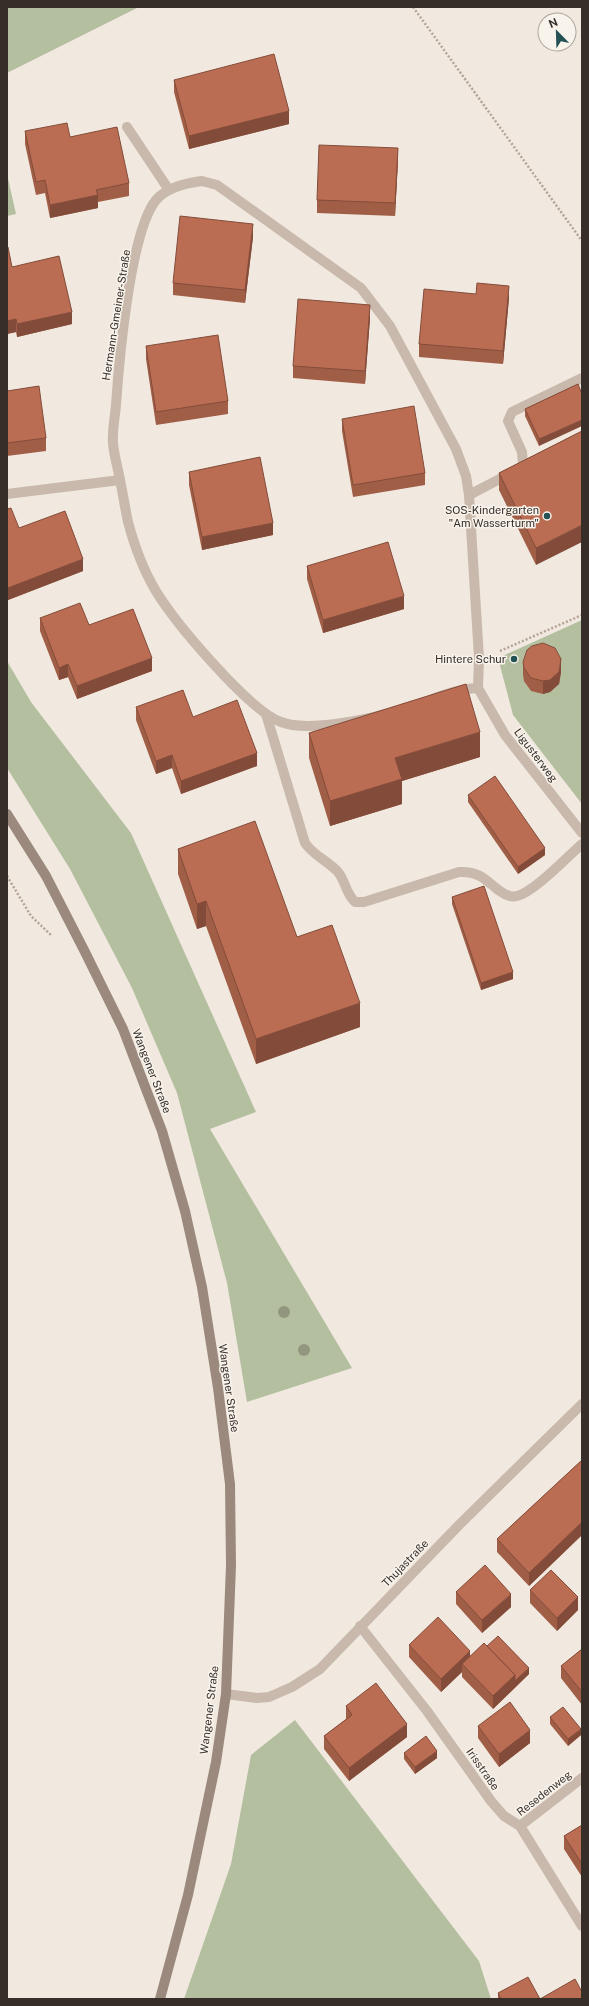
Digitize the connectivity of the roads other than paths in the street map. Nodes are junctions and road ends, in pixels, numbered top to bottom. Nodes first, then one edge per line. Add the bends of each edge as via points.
1 (127, 127) dead end
2 (169, 190) junction
3 (582, 378) edge
4 (120, 480) junction
5 (7, 494) edge
6 (469, 495) junction
7 (478, 688) junction
8 (266, 714) junction
9 (7, 814) edge
10 (582, 833) edge
11 (582, 844) edge
12 (582, 1404) edge
13 (360, 1626) junction
14 (226, 1694) junction
15 (582, 1778) edge
16 (520, 1826) junction
17 (582, 1926) edge
18 (160, 1999) edge

1 - 2 street
2 - 4 street, Hermann-Gmeiner-Straße via 156,199 148,213 140,236 132,279 119,356 113,442
2 - 6 street, Hermann-Gmeiner-Straße via 184,183 202,181 217,185 361,288 390,326 456,449 466,476
3 - 6 street via 512,412 508,421 522,452 523,464 517,470
4 - 5 street
4 - 8 street, Hermann-Gmeiner-Straße via 128,522 145,570 160,599 210,659
6 - 7 street, Hermann-Gmeiner-Straße via 479,658
7 - 8 street, Hermann-Gmeiner-Straße via 463,688 402,710 326,725 296,726 280,722
7 - 10 street, Ligusterweg via 505,735
8 - 11 street via 305,844 310,851 337,871 343,879 348,895 355,902 364,902 459,872 471,871 505,895 516,897 528,892
9 - 14 main road, Wangener Straße via 46,876 123,1029 162,1131 186,1211 218,1388 230,1484 231,1565
12 - 13 street, Thujastraße
13 - 14 street, Thujastraße via 320,1669 280,1693 257,1698
13 - 16 street, Irisstraße via 427,1711 491,1801 504,1816
14 - 18 main road, Wangener Straße via 216,1762 188,1895
15 - 16 street, Resedenweg
16 - 17 street, Irisstraße

